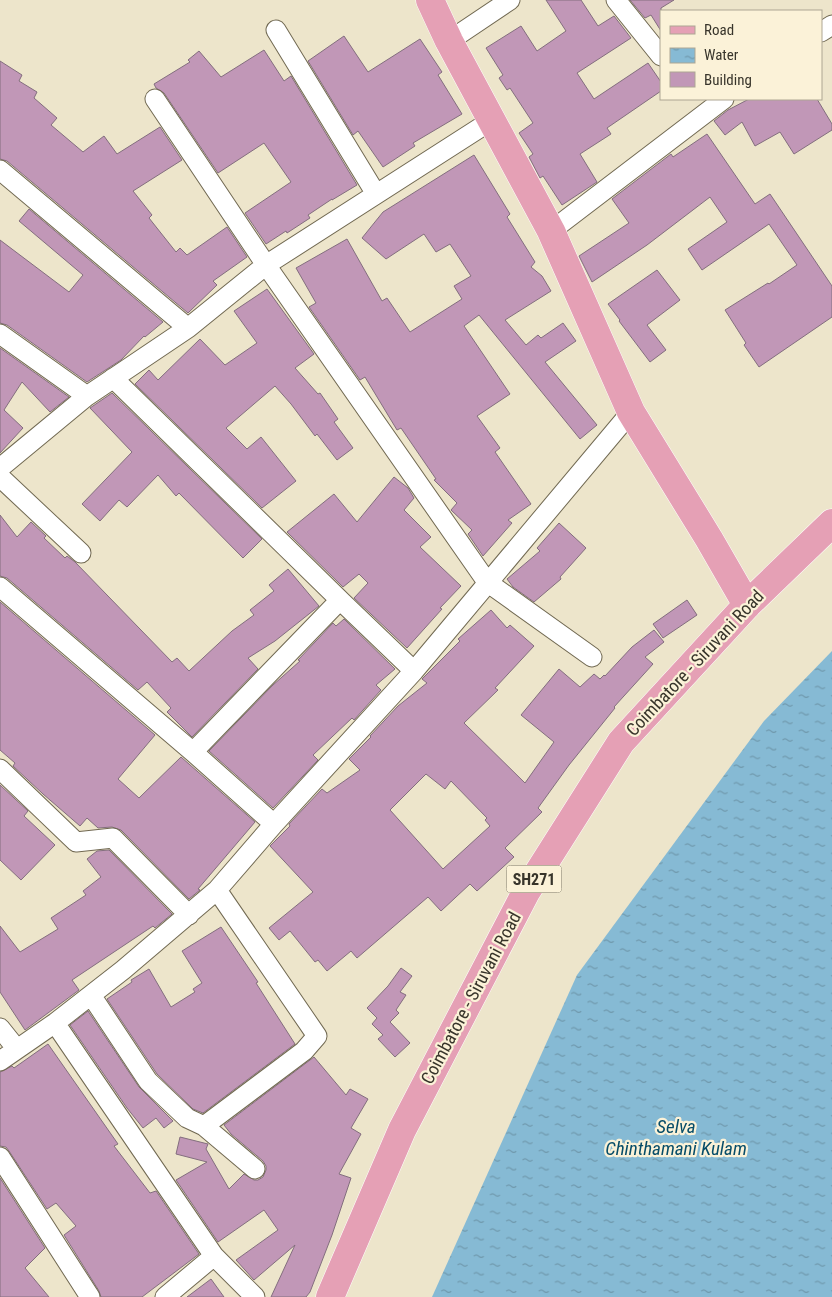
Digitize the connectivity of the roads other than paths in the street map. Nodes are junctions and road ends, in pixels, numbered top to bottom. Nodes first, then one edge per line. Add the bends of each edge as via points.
1 (430, 0) edge
2 (510, 0) edge
3 (616, 0) edge
4 (276, 30) dead end
5 (449, 40) junction
6 (660, 55) edge
7 (155, 99) dead end
8 (720, 100) edge
9 (700, 105) edge
10 (492, 120) junction
11 (0, 170) edge
12 (376, 194) junction
13 (551, 230) junction
14 (266, 264) junction
15 (188, 328) junction
16 (0, 334) edge
17 (113, 378) junction
18 (87, 396) junction
19 (631, 412) junction
20 (0, 468) edge
21 (0, 477) edge
22 (832, 523) edge
23 (81, 553) dead end
24 (487, 582) junction
25 (0, 587) edge
26 (340, 600) junction
27 (747, 605) junction
28 (592, 657) dead end
29 (414, 671) junction
30 (193, 752) junction
31 (0, 768) edge
32 (274, 824) junction
33 (217, 890) junction
34 (189, 916) junction
35 (91, 995) junction
36 (55, 1023) junction
37 (0, 1028) edge
38 (16, 1048) junction
39 (0, 1061) edge
40 (204, 1126) junction
41 (0, 1157) edge
42 (255, 1169) dead end
43 (214, 1256) junction
44 (90, 1297) edge
45 (166, 1297) edge
46 (255, 1297) edge
47 (330, 1297) edge

1 - 5 main road
2 - 5 street
3 - 6 street
4 - 12 street
5 - 10 main road
7 - 14 street
8 - 9 street
9 - 13 street
10 - 12 street
10 - 13 main road
11 - 15 street
12 - 14 street
13 - 19 main road
14 - 15 street
14 - 24 street
15 - 17 street
16 - 18 street
17 - 18 street
17 - 26 street
18 - 20 street
19 - 24 street
19 - 27 main road
21 - 23 street
22 - 27 main road, Coimbatore - Siruvani Road / SH271
24 - 28 street
24 - 29 street
25 - 30 street
26 - 29 street
26 - 30 street
27 - 47 main road, Coimbatore - Siruvani Road / SH271 via 621,742 526,892 402,1130
29 - 32 street
30 - 32 street
31 - 34 street via 76,842 113,838
32 - 33 street
33 - 34 street
33 - 40 street via 317,1036 289,1063
34 - 35 street
35 - 36 street
35 - 40 street via 148,1081 187,1118
36 - 38 street
36 - 43 street
37 - 38 street
38 - 39 street
40 - 42 street
41 - 44 street
43 - 45 street
43 - 46 street

